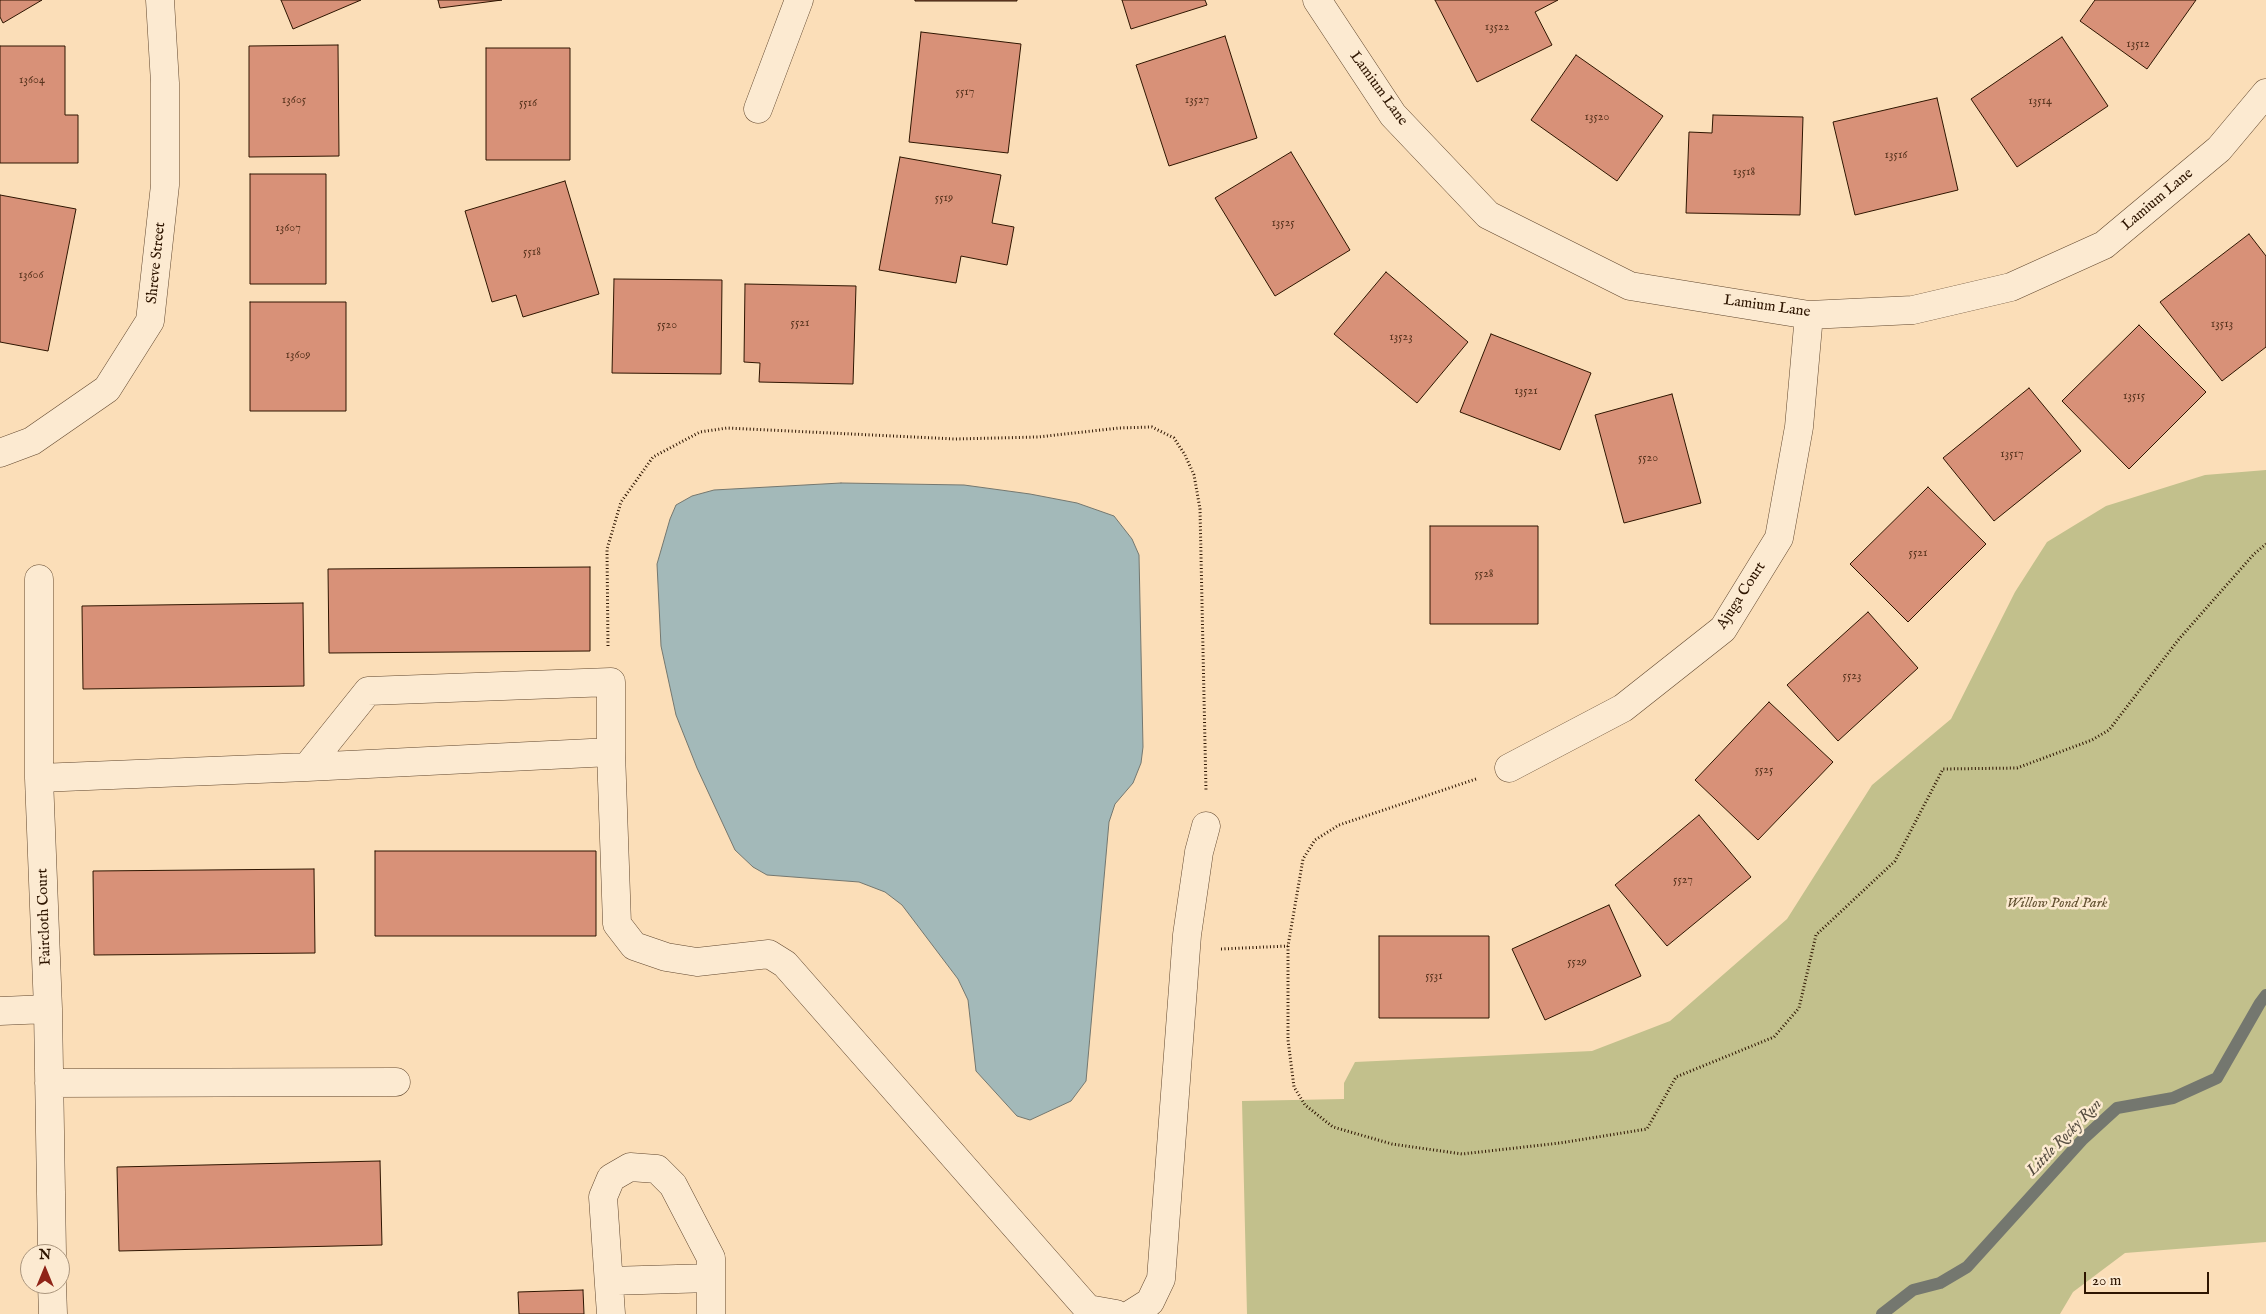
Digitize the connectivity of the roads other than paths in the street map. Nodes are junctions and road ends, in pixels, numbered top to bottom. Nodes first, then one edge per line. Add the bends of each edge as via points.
1 (160, 0) edge
2 (799, 0) edge
3 (1317, 0) edge
4 (2266, 93) edge
5 (758, 109) dead end
6 (1809, 315) junction
7 (0, 453) edge
8 (39, 579) dead end
9 (611, 752) junction
10 (307, 767) junction
11 (1509, 768) road end
12 (39, 778) junction
13 (1206, 826) road end
14 (48, 1010) junction
15 (0, 1011) edge
16 (48, 1082) junction
17 (396, 1082) dead end
18 (52, 1244) edge
19 (711, 1278) junction
20 (52, 1294) edge
21 (610, 1299) edge
22 (53, 1314) edge
23 (711, 1314) edge
24 (1116, 1314) edge
25 (1131, 1314) edge

1 - 7 street, Shreve Street via 166,83 166,185 150,321 107,389 32,441
2 - 5 street
3 - 6 street, Lamium Lane via 1393,115 1488,215 1630,286
4 - 6 street, Lamium Lane via 2219,149 2104,245 2011,287 1913,310
6 - 11 street, Ajuga Court via 1799,427 1779,538 1723,629 1623,708
8 - 12 street, Faircloth Court
9 - 10 street
9 - 10 street via 611,682 368,691
9 - 24 street via 617,924 634,946 666,957 697,962 768,954 785,964 1088,1309
10 - 12 street
12 - 14 street, Faircloth Court
13 - 25 street via 1199,852 1186,950 1161,1279 1150,1302
14 - 15 street
14 - 16 street, Faircloth Court
16 - 17 street
16 - 18 street, Faircloth Court
19 - 21 street
19 - 21 street via 711,1258 673,1185 656,1169 630,1167 611,1178 603,1197
19 - 23 street
20 - 22 street

